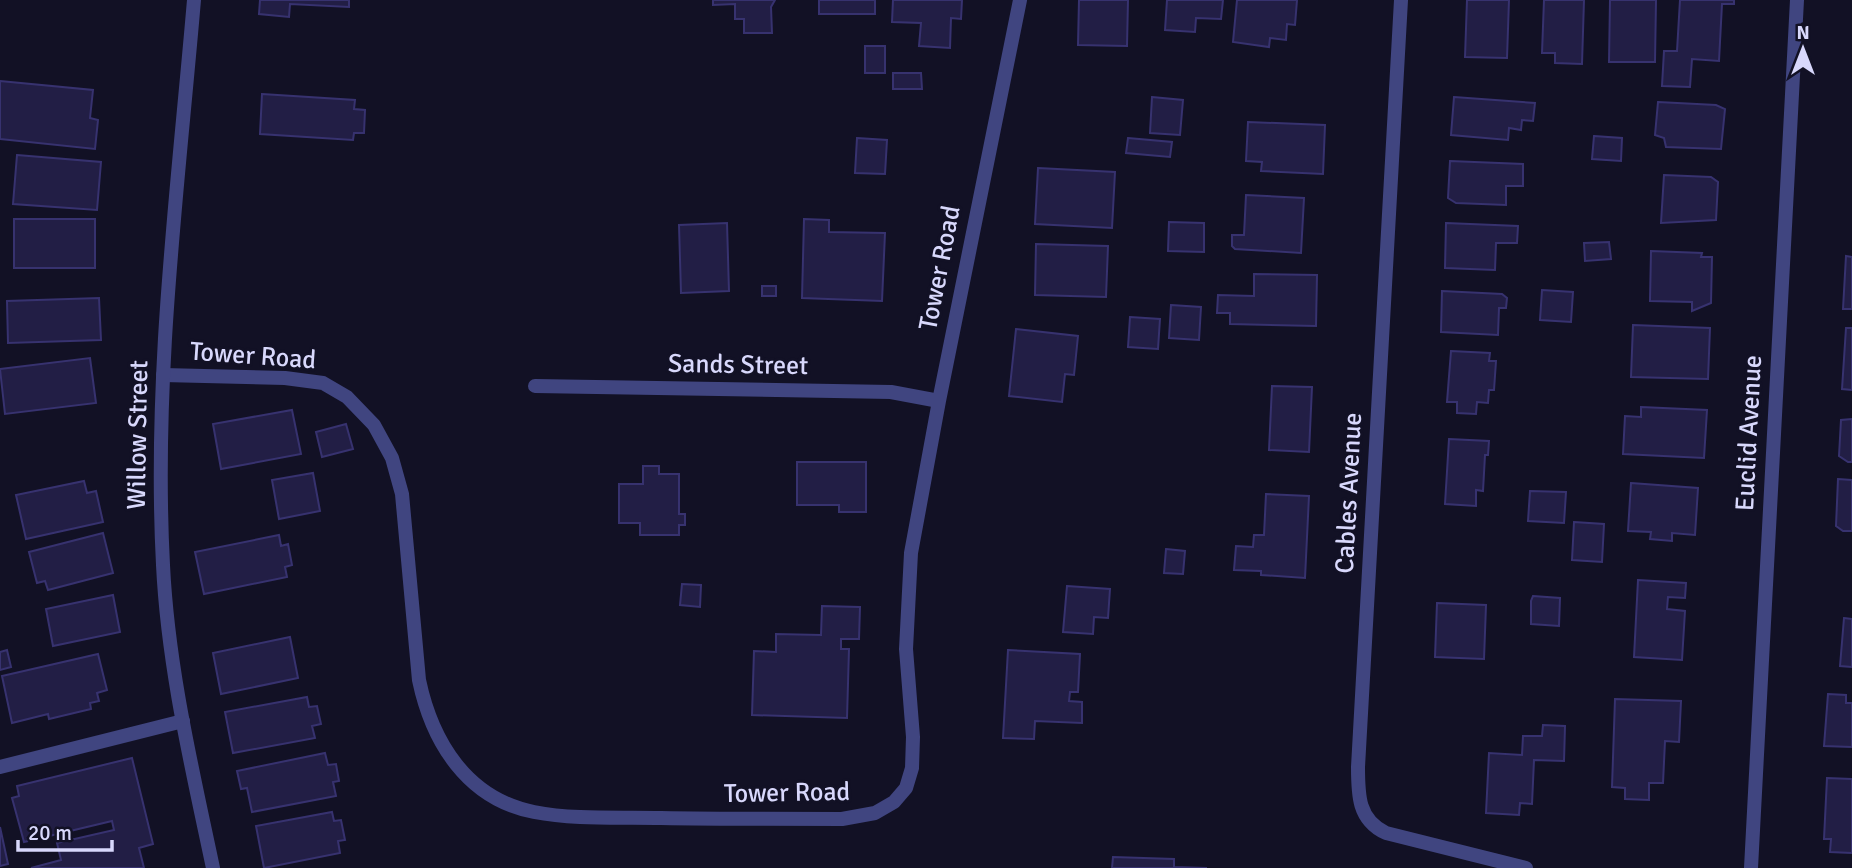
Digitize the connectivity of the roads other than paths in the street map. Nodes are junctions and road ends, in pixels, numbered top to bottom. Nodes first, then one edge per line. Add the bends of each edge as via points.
1 (194, 0) edge
2 (1020, 0) edge
3 (1401, 0) edge
4 (1797, 0) edge
5 (163, 375) junction
6 (535, 386) dead end
7 (939, 401) junction
8 (183, 722) junction
9 (0, 766) edge
10 (213, 868) edge
11 (1526, 868) edge
12 (1751, 868) edge

1 - 5 street, Willow Street
2 - 7 street, Tower Road
3 - 11 street, Cables Avenue via 1358,767 1360,806 1373,826 1386,834
4 - 12 street, Euclid Avenue
5 - 7 street, Tower Road via 309,380 337,390 359,409 384,440 399,478 419,680 437,737 462,771 496,798 530,811 577,817 842,819 875,813 899,798 914,756 905,649 908,581
5 - 8 street, Willow Street via 163,568 170,650
6 - 7 street, Sands Street via 891,392
8 - 9 street
8 - 10 street, Willow Street

